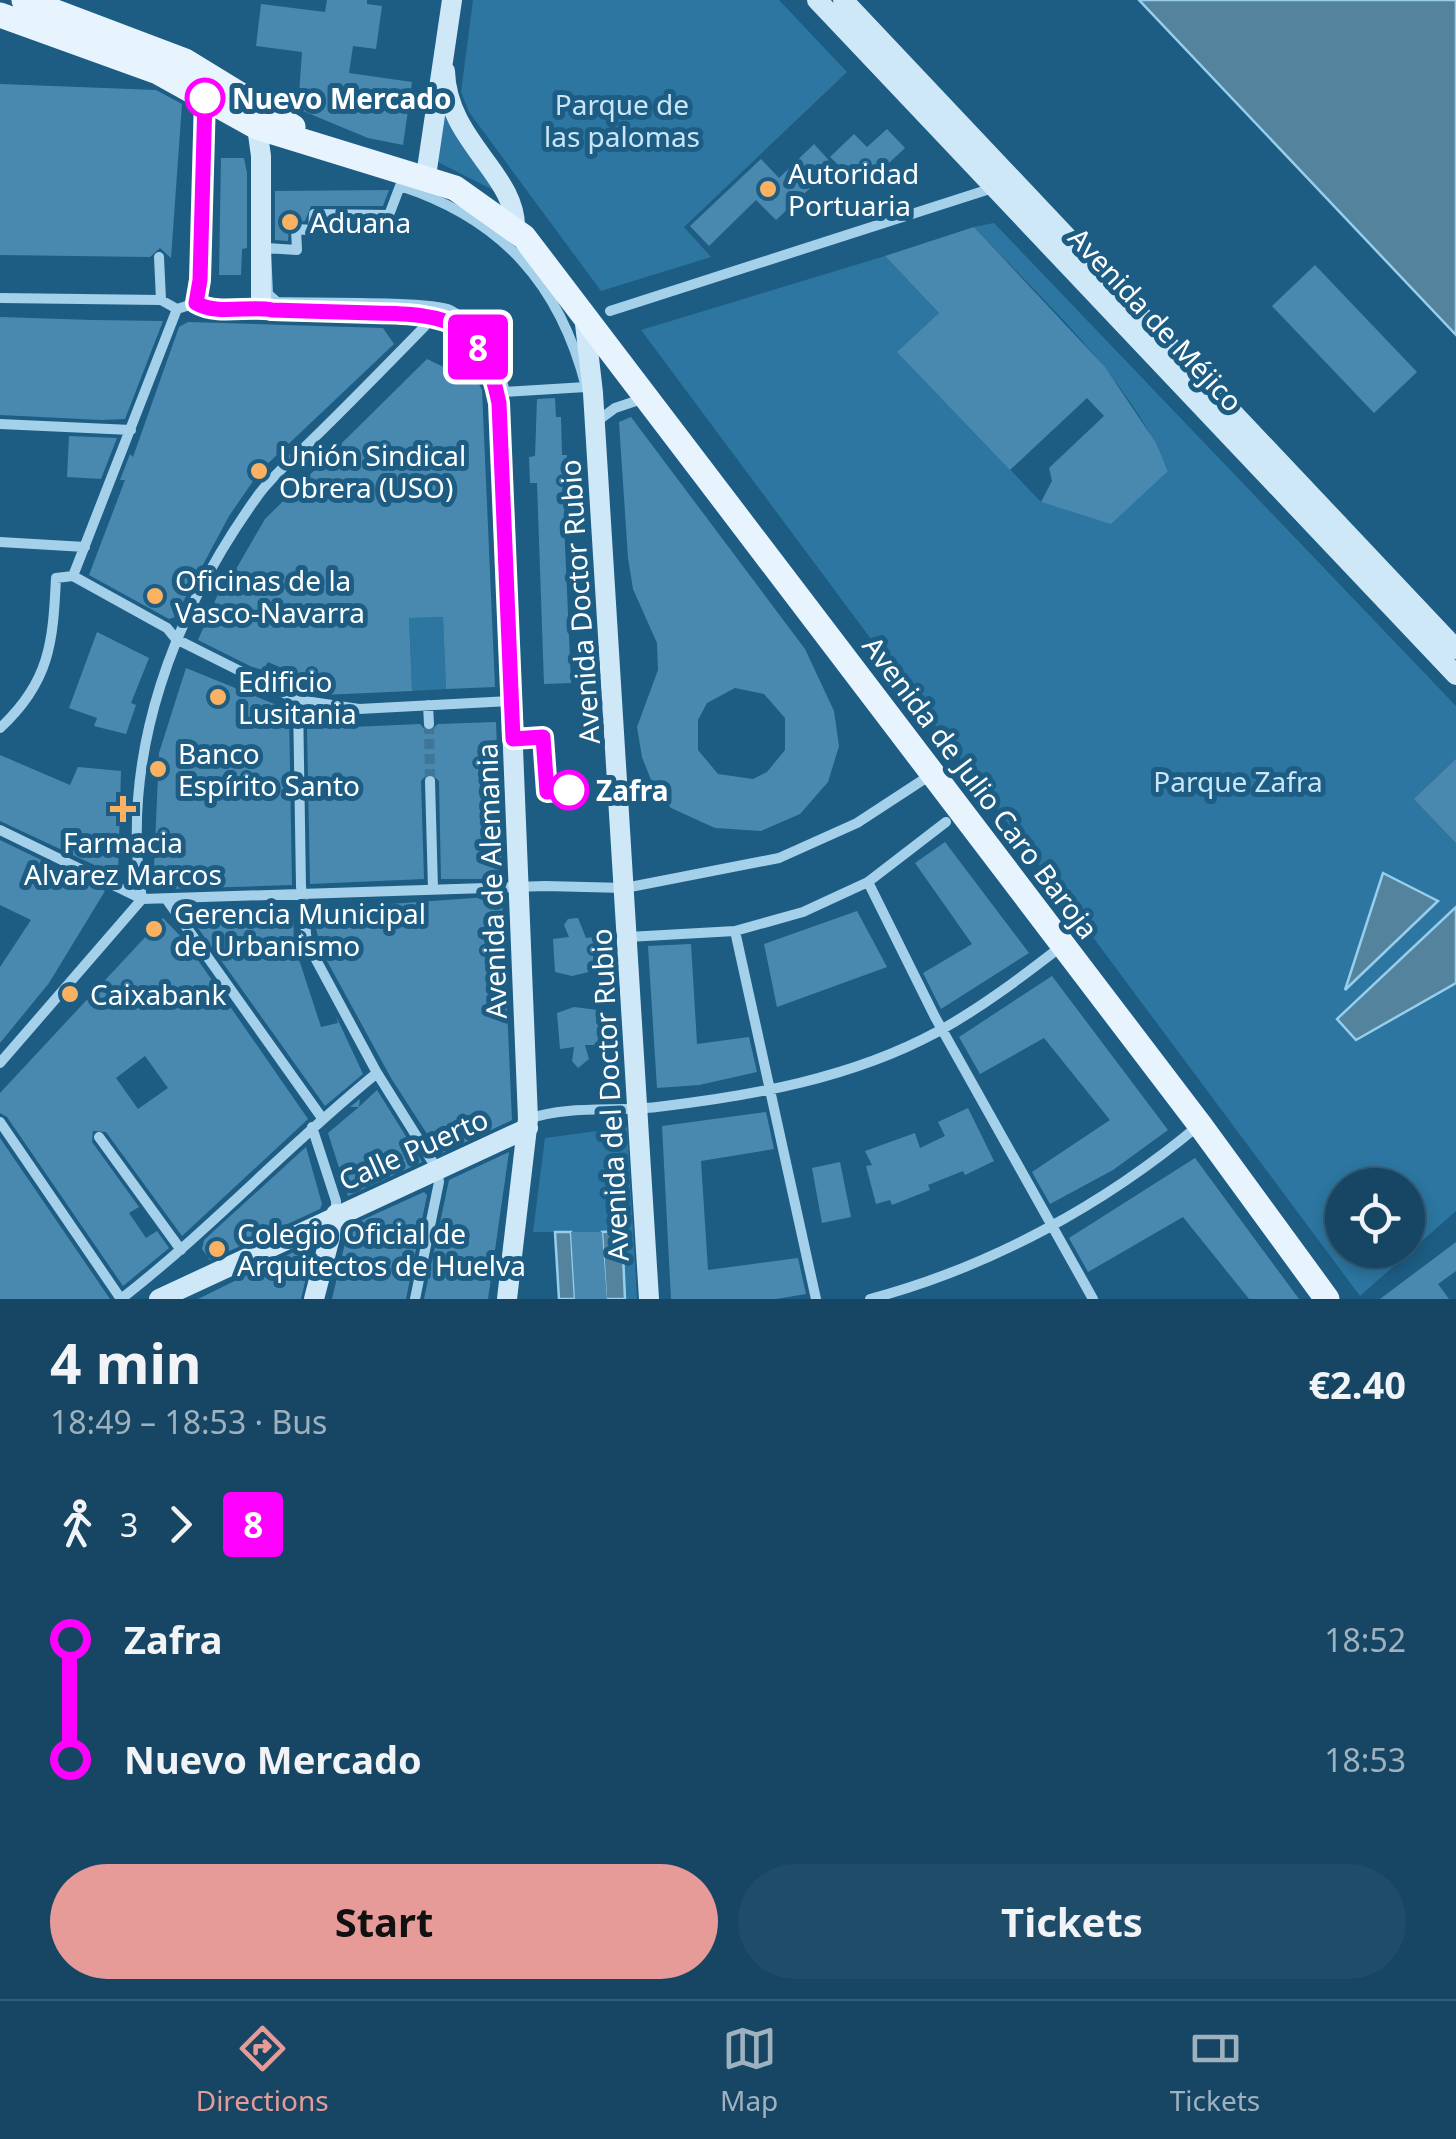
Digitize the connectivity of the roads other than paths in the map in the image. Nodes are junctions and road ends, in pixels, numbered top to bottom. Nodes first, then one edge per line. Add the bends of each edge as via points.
1 (24, 0) edge
2 (452, 0) edge
3 (817, 0) edge
4 (842, 0) edge
5 (0, 15) edge
6 (444, 71) junction
7 (205, 98) junction
8 (269, 124) junction
9 (426, 176) junction
10 (1001, 183) junction
11 (516, 230) junction
12 (159, 258) dead end
13 (0, 298) edge
14 (161, 300) junction
15 (196, 303) junction
16 (261, 306) junction
17 (178, 309) junction
18 (610, 310) dead end
19 (584, 313) junction
20 (426, 326) dead end
21 (505, 392) joint
22 (647, 397) junction
23 (595, 423) junction
24 (0, 424) edge
25 (131, 430) junction
26 (0, 542) edge
27 (85, 547) junction
28 (73, 576) junction
29 (176, 638) junction
30 (1456, 649) edge
31 (1456, 675) edge
32 (298, 700) junction
33 (512, 701) junction
34 (428, 705) junction
35 (428, 724) tunnel mouth
36 (0, 728) edge
37 (932, 774) junction
38 (430, 781) tunnel mouth
39 (946, 822) dead end
40 (0, 830) edge
41 (868, 882) junction
42 (522, 887) junction
43 (624, 888) junction
44 (432, 889) junction
45 (301, 893) junction
46 (142, 899) junction
47 (167, 900) junction
48 (736, 931) junction
49 (628, 937) junction
50 (1064, 945) junction
51 (942, 1029) junction
52 (0, 1063) edge
53 (377, 1073) junction
54 (773, 1088) junction
55 (638, 1108) junction
56 (322, 1118) junction
57 (0, 1122) edge
58 (528, 1123) junction
59 (1200, 1124) junction
60 (312, 1127) junction
61 (98, 1137) dead end
62 (437, 1168) junction
63 (336, 1214) junction
64 (1052, 1226) junction
65 (181, 1250) junction
66 (121, 1299) edge
67 (159, 1299) edge
68 (314, 1299) edge
69 (414, 1299) edge
70 (507, 1299) edge
71 (649, 1299) edge
72 (816, 1299) edge
73 (870, 1299) edge
74 (1092, 1299) edge
75 (1327, 1299) edge

1 - 8 main road via 185,61
2 - 6 street
3 - 10 street, Avenida de Méjico
4 - 10 street, Avenida de Méjico
5 - 7 main road via 158,72
6 - 9 street
6 - 11 street via 454,118 513,201
7 - 8 main road
7 - 15 street
8 - 9 main road, Avenida de Julio Caro Baroja
8 - 16 street via 261,156
9 - 11 main road, Avenida de Julio Caro Baroja via 477,200
10 - 18 street
10 - 30 street, Avenida de Méjico
10 - 31 street, Avenida de Méjico
11 - 19 main road, Avenida de Julio Caro Baroja
12 - 14 street
13 - 14 street
14 - 17 street
15 - 16 street
15 - 17 street
16 - 33 street, Avenida de Alemania via 431,314 457,324 492,367
17 - 25 street
19 - 22 main road, Avenida de Julio Caro Baroja
19 - 23 street, Avenida Doctor Rubio
20 - 29 street via 261,491
21 - 21 street via 484,340 450,310 277,302 266,284 266,248 297,250 296,229 313,230 314,214 390,215 400,186 468,215 558,305 586,386
22 - 23 street
22 - 37 main road, Avenida de Julio Caro Baroja
23 - 43 street, Avenida Doctor Rubio
24 - 25 street
25 - 27 street
26 - 27 street
27 - 28 street
28 - 29 street
28 - 36 street via 56,578 53,646 34,687
29 - 32 street
29 - 46 street via 138,766 134,852
32 - 34 street via 359,709
32 - 45 street
33 - 34 street
33 - 42 street, Avenida de Alemania
34 - 35 street
37 - 43 street via 857,823 779,858
37 - 50 main road, Avenida de Julio Caro Baroja
38 - 44 street
39 - 41 street
40 - 46 street
41 - 48 street via 803,912
41 - 51 street
42 - 43 street
42 - 44 street
42 - 58 street, Avenida de Alemania
43 - 49 street, Avenida del Doctor Rubio
44 - 45 street
45 - 47 street
45 - 53 street via 307,943
46 - 47 street
46 - 52 street
47 - 56 street
48 - 49 street
48 - 54 street
49 - 55 street, Avenida del Doctor Rubio
50 - 51 street
50 - 59 main road, Avenida de Julio Caro Baroja
51 - 54 street via 856,1067
51 - 64 street
53 - 56 street
53 - 62 street
54 - 55 street
54 - 72 street
55 - 58 street via 548,1112
55 - 71 street, Avenida del Doctor Rubio
56 - 60 street
57 - 66 street
58 - 62 street, Calle Puerto
58 - 70 street, Avenida de Alemania
59 - 64 street
59 - 75 main road, Avenida de Julio Caro Baroja
60 - 63 street
60 - 65 street
61 - 65 street
62 - 63 street, Calle Puerto
62 - 69 street
63 - 67 street, Calle Puerto
63 - 68 street
64 - 73 street via 973,1264
64 - 74 street
65 - 66 street

